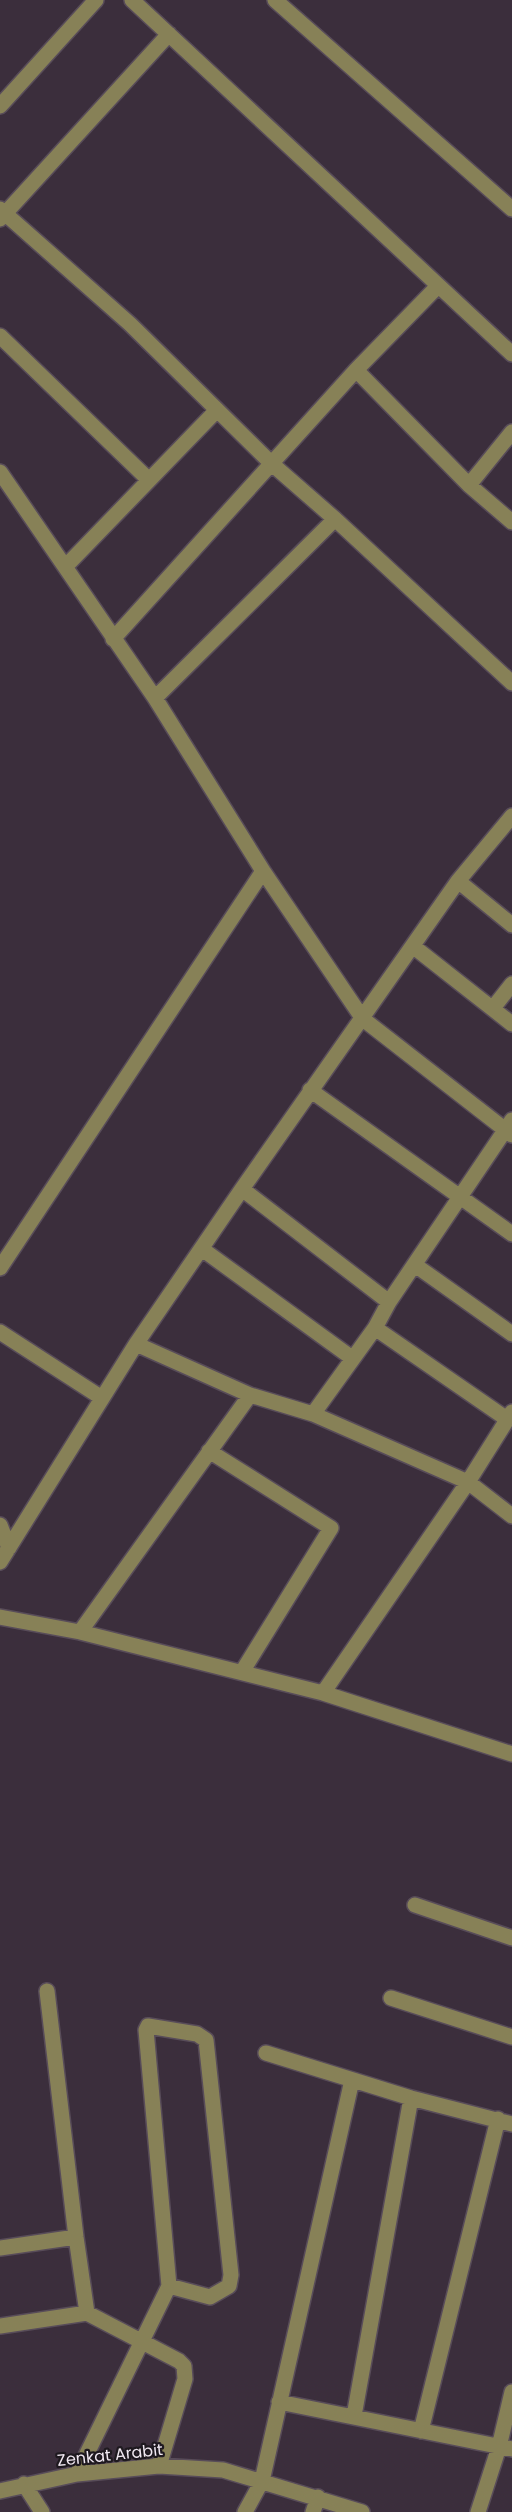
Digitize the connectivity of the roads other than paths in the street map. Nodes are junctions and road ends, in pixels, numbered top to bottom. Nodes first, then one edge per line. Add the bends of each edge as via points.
1 (96, 0) edge
2 (132, 0) edge
3 (275, 0) edge
4 (169, 34) junction
5 (0, 106) edge
6 (512, 209) edge
7 (2, 214) edge
8 (438, 286) junction
9 (0, 336) edge
10 (512, 354) edge
11 (356, 370) junction
12 (217, 410) junction
13 (512, 432) edge
14 (272, 464) junction
15 (0, 472) edge
16 (149, 480) junction
17 (469, 484) junction
18 (334, 519) junction
19 (512, 522) edge
20 (66, 566) junction
21 (113, 639) junction
22 (508, 674) edge
23 (155, 698) junction
24 (510, 822) edge
25 (263, 871) junction
26 (458, 881) junction
27 (512, 925) edge
28 (414, 947) junction
29 (512, 984) edge
30 (493, 1008) junction
31 (363, 1019) junction
32 (512, 1024) edge
33 (310, 1090) junction
34 (510, 1128) edge
35 (242, 1189) junction
36 (460, 1195) junction
37 (512, 1234) edge
38 (202, 1249) junction
39 (415, 1265) junction
40 (0, 1268) edge
41 (389, 1302) junction
42 (375, 1328) junction
43 (0, 1332) edge
44 (512, 1334) edge
45 (136, 1344) junction
46 (352, 1358) junction
47 (250, 1395) junction
48 (102, 1398) junction
49 (313, 1414) junction
50 (510, 1415) edge
51 (209, 1451) junction
52 (468, 1482) junction
53 (510, 1511) edge
54 (0, 1525) edge
55 (9, 1548) junction
56 (0, 1562) edge
57 (0, 1617) edge
58 (80, 1632) junction
59 (242, 1672) junction
60 (323, 1693) junction
61 (510, 1750) edge
62 (415, 1905) dead end
63 (512, 1938) edge
64 (47, 1991) dead end
65 (391, 1998) dead end
66 (512, 2037) edge
67 (266, 2053) dead end
68 (352, 2080) junction
69 (411, 2098) junction
70 (505, 2122) edge
71 (76, 2237) junction
72 (0, 2248) edge
73 (169, 2286) junction
74 (87, 2313) junction
75 (0, 2326) edge
76 (142, 2342) junction
77 (512, 2392) edge
78 (279, 2402) junction
79 (354, 2416) junction
80 (421, 2431) junction
81 (505, 2448) edge
82 (159, 2466) junction
83 (77, 2474) junction
84 (262, 2481) junction
85 (24, 2484) junction
86 (0, 2491) edge
87 (316, 2505) edge
88 (42, 2512) edge
89 (245, 2512) edge
90 (362, 2512) edge
91 (478, 2512) edge

1 - 5 street
2 - 4 street
3 - 6 street
4 - 7 street
4 - 8 street
7 - 12 street via 130,324
8 - 10 street
8 - 11 street
9 - 16 street
11 - 14 street
11 - 17 street
12 - 14 street
12 - 16 street
13 - 17 street
14 - 18 street
14 - 21 street
15 - 20 street
16 - 20 street
17 - 19 street
18 - 22 street
18 - 23 street
20 - 21 street
21 - 23 street
23 - 25 street
24 - 26 street
25 - 31 street
25 - 40 street
26 - 27 street
26 - 28 street
28 - 30 street
28 - 31 street
29 - 30 street
30 - 32 street
31 - 33 street
31 - 34 street
33 - 35 street
33 - 36 street
34 - 36 street
35 - 38 street
35 - 41 street
36 - 37 street
36 - 39 street
38 - 45 street
38 - 46 street
39 - 41 street
39 - 44 street
41 - 42 street
42 - 46 street
42 - 50 street
43 - 48 street
45 - 47 street
45 - 48 street
46 - 49 street
47 - 49 street
47 - 51 street
48 - 55 street
49 - 52 street
50 - 52 street
51 - 58 street
51 - 59 street via 331,1528
52 - 53 street
52 - 60 street
54 - 55 street
55 - 56 street
57 - 58 street
58 - 59 street
59 - 60 street
60 - 61 street
62 - 63 street
64 - 71 street
65 - 66 street
67 - 68 street
68 - 69 street
68 - 78 street
69 - 70 street
69 - 79 street
70 - 80 street
71 - 72 street
71 - 74 street
73 - 73 street via 146,2030 148,2026 197,2034 206,2040 231,2275 229,2286 210,2297
73 - 76 street
74 - 75 street
74 - 76 street
76 - 82 street via 179,2361 185,2372
76 - 83 street
77 - 81 street
78 - 79 street
78 - 84 street
79 - 80 street
80 - 81 street
81 - 91 street
82 - 83 street, Zenkat Arabit
82 - 84 street, Zenkat Arabit via 223,2470
83 - 85 street, Zenkat Arabit
84 - 87 street, Zenkat Arabit
84 - 89 street
85 - 86 street, Zenkat Arabit
85 - 88 street
87 - 90 street, Zenkat Arabit

